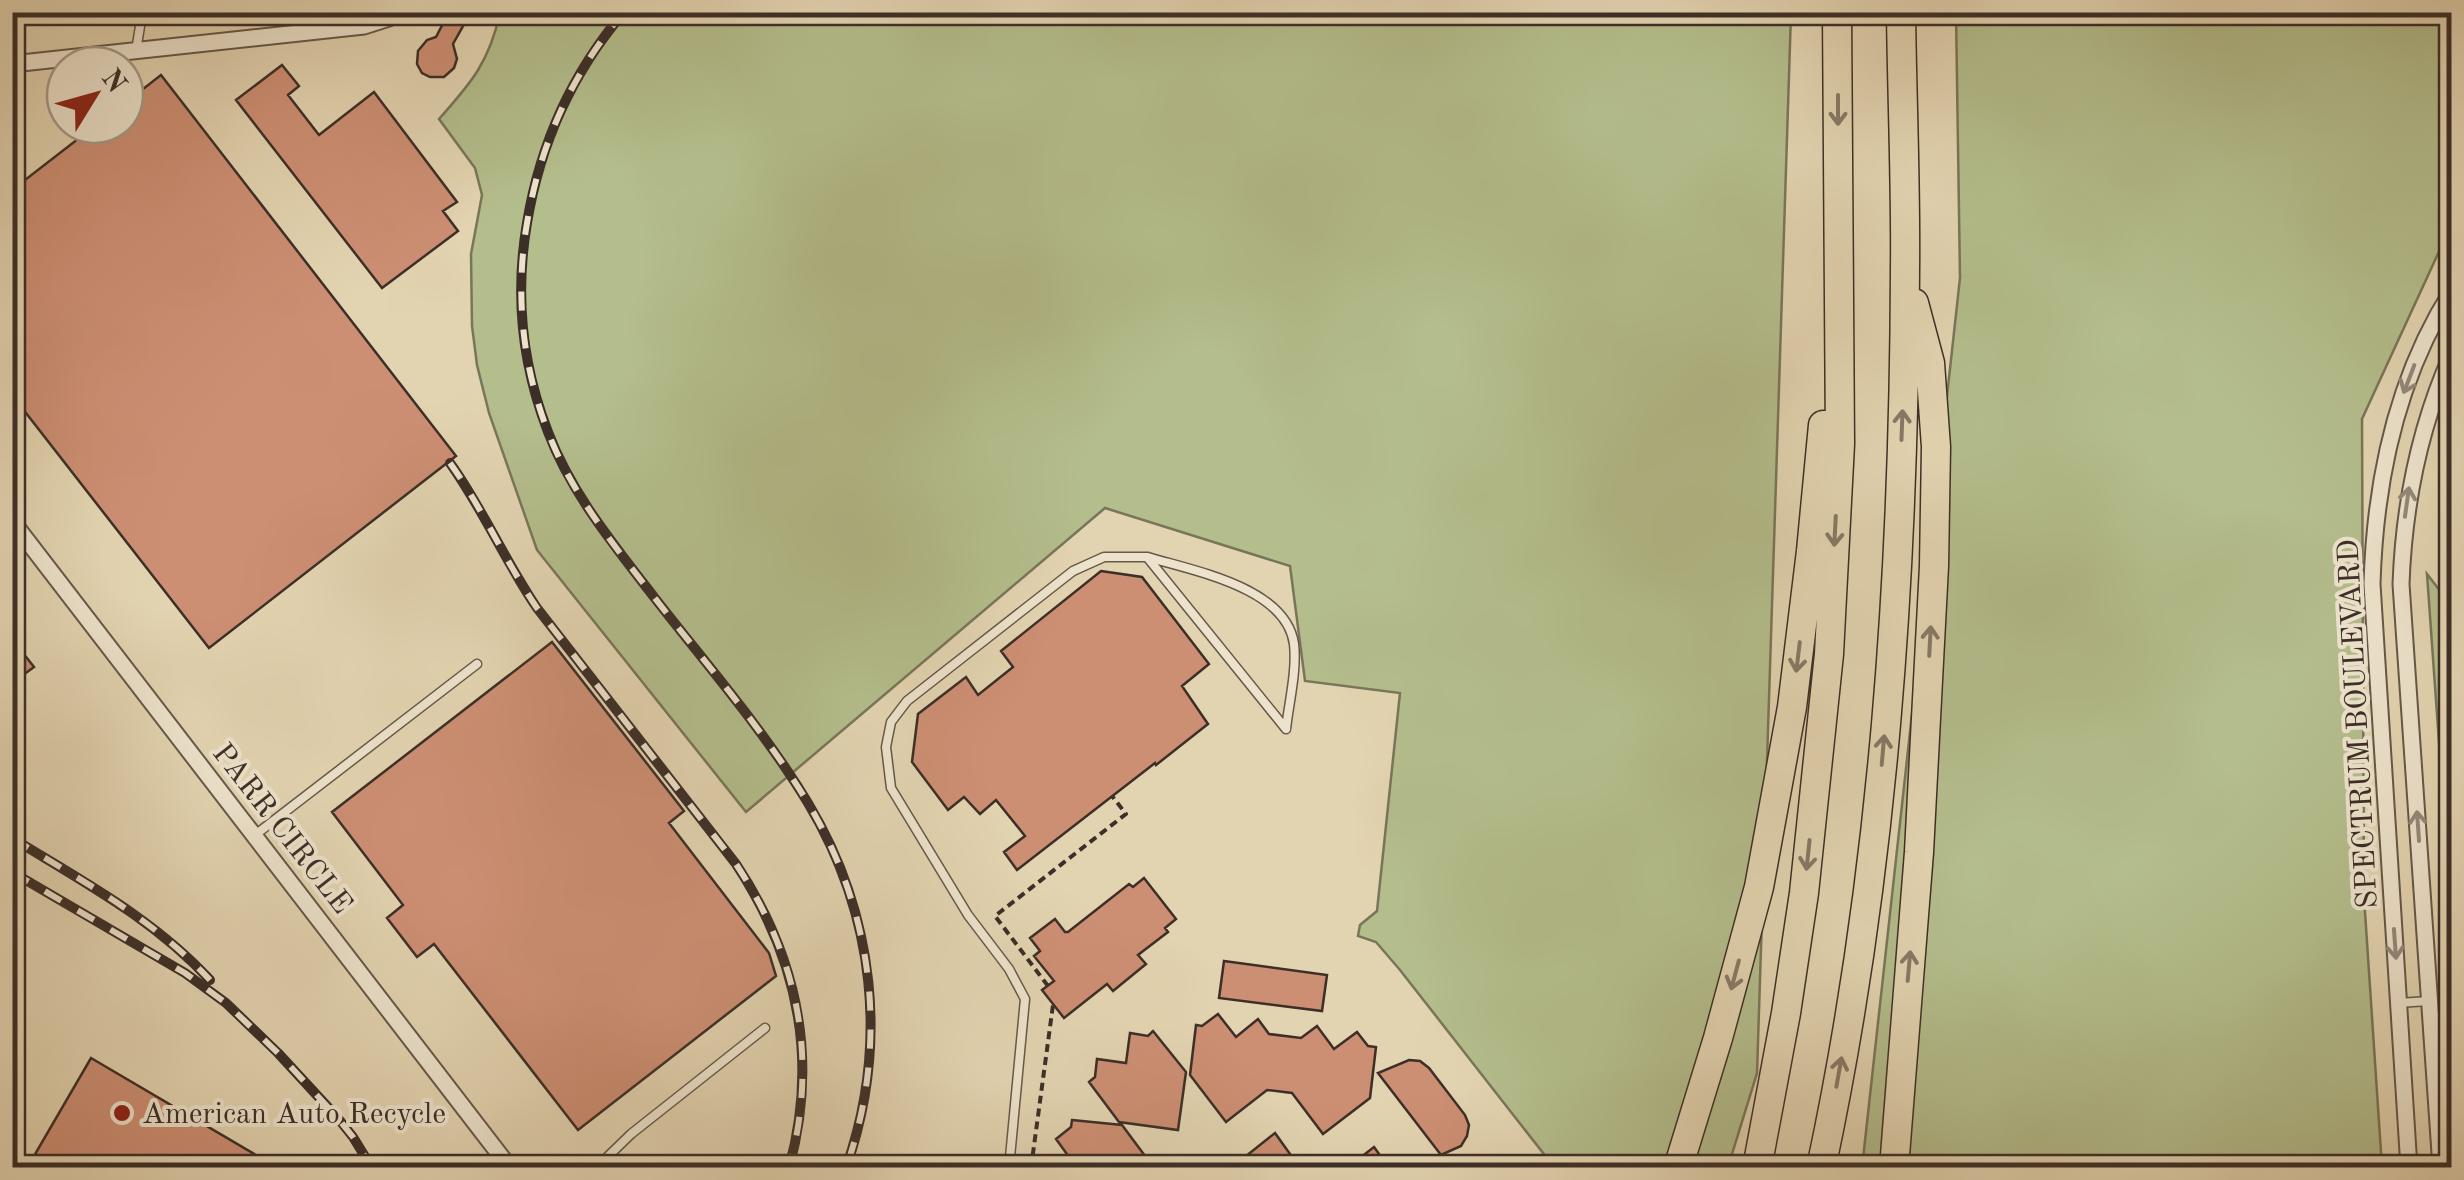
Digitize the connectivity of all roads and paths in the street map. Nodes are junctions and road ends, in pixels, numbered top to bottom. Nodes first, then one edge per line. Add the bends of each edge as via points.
1 (152, 12) edge
2 (304, 12) edge
3 (396, 12) edge
4 (1838, 12) edge
5 (1901, 12) edge
6 (335, 21) edge
7 (310, 32) junction
8 (137, 45) edge
9 (145, 50) edge
10 (45, 61) edge
11 (12, 64) edge
12 (1905, 269) junction
13 (2452, 292) edge
14 (2452, 354) edge
15 (1840, 364) junction
16 (12, 521) edge
17 (1146, 557) junction
18 (477, 664) dead end
19 (1112, 796) dead end
20 (254, 836) junction
21 (1048, 986) dead end
22 (2429, 1001) junction
23 (2398, 1003) junction
24 (1054, 1004) dead end
25 (765, 1028) dead end
26 (510, 1168) edge
27 (596, 1168) edge
28 (1009, 1168) edge
29 (1032, 1168) edge
30 (1678, 1168) edge
31 (1757, 1168) edge
32 (1821, 1168) edge
33 (1894, 1168) edge
34 (2409, 1168) edge
35 (2441, 1168) edge

1 - 8 lane via 142,20
2 - 7 lane
3 - 6 street via 364,26
4 -> 15 highway
5 - 12 highway
6 - 7 street
7 - 9 street
10 - 11 street
32 -> 12 highway via 1860,952 1883,755 1897,574
33 -> 12 highway via 1919,852 1936,447 1930,364
13 -> 23 street, SPECTRUM BOULEVARD via 2405,388 2373,535
22 -> 14 street, SPECTRUM BOULEVARD via 2401,584 2419,441
15 -> 30 highway via 1823,420 1792,706 1759,887
15 -> 31 highway via 1829,654 1804,893
16 - 20 street, PARR CIRCLE
17 - 17 lane via 1190,611 1286,729 1294,641 1284,619 1269,602 1225,580
17 - 28 lane via 1104,556 1073,571 908,701 891,722 890,788 1025,999
18 - 20 lane
19 - 21 path via 1126,814 995,916
20 - 26 street, PARR CIRCLE
22 - 23 lane
22 - 35 street, SPECTRUM BOULEVARD
23 - 34 street, SPECTRUM BOULEVARD
24 - 29 path
25 - 27 lane

